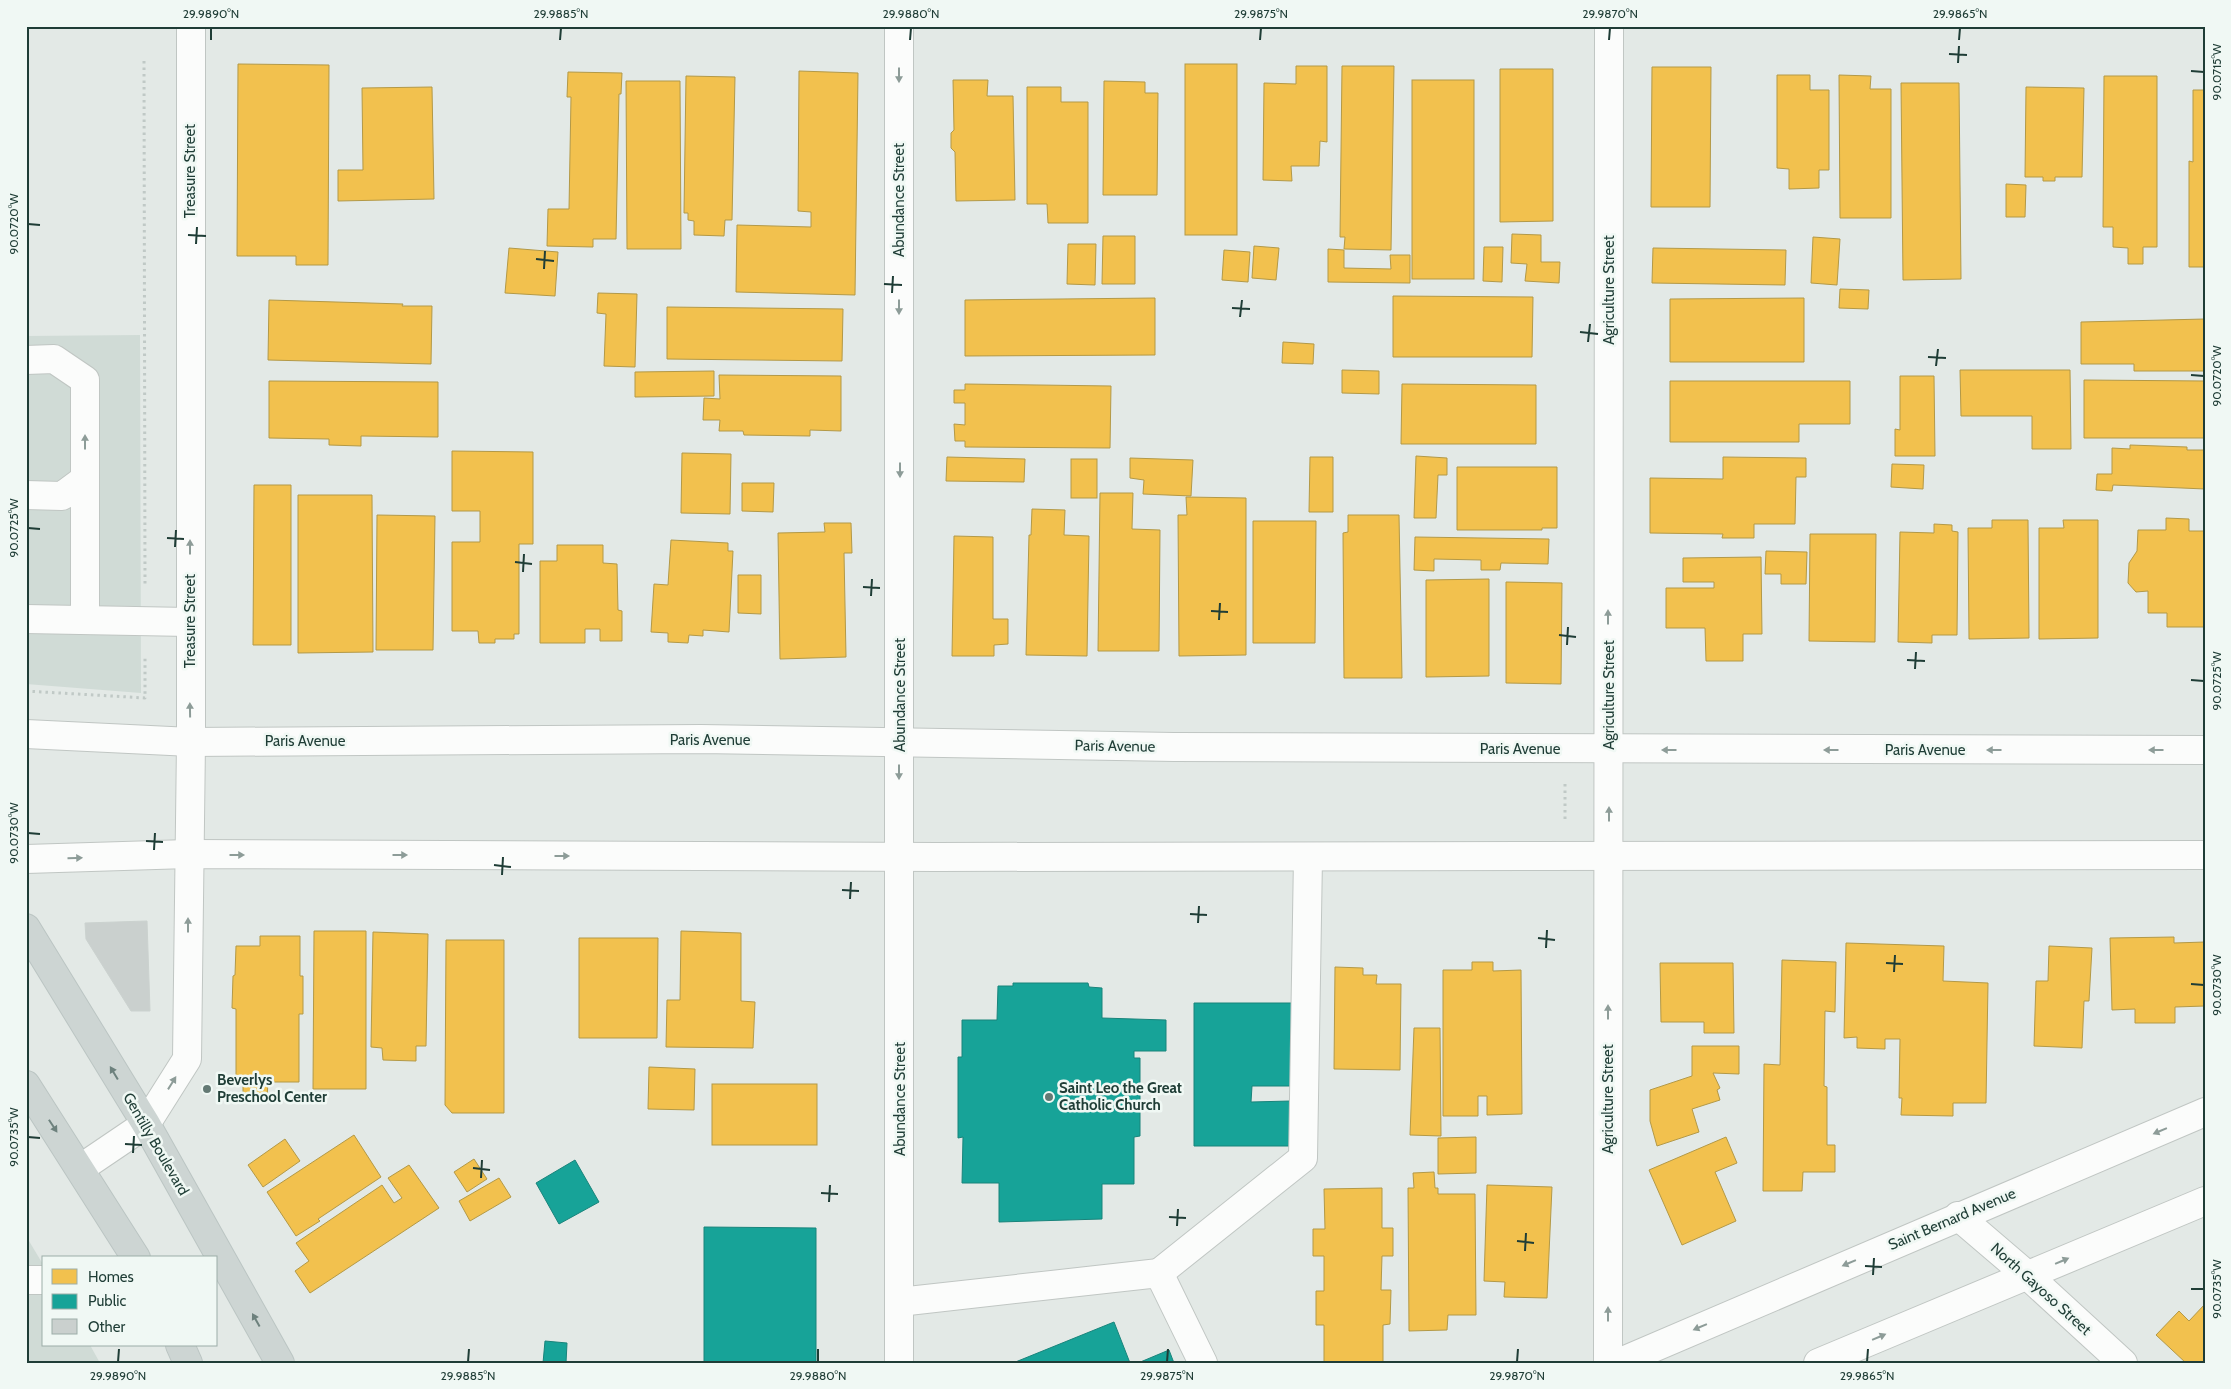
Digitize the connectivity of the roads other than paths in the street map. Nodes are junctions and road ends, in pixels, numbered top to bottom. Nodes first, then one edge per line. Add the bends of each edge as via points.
1 (191, 26) edge
2 (899, 26) edge
3 (1609, 26) edge
4 (26, 360) edge
5 (85, 479) junction
6 (26, 495) edge
7 (26, 619) edge
8 (85, 620) junction
9 (189, 622) junction
10 (26, 734) edge
11 (191, 742) junction
12 (899, 742) junction
13 (1609, 750) junction
14 (2205, 750) edge
15 (188, 854) junction
16 (2205, 855) edge
17 (1308, 856) junction
18 (1608, 856) junction
19 (900, 857) junction
20 (26, 859) edge
21 (26, 928) edge
22 (26, 1085) edge
23 (2205, 1112) edge
24 (146, 1124) junction
25 (80, 1168) junction
26 (2205, 1201) edge
27 (1958, 1216) junction
28 (135, 1256) edge
29 (1159, 1273) junction
30 (2027, 1275) junction
31 (26, 1280) edge
32 (42, 1280) edge
33 (899, 1302) junction
34 (180, 1346) edge
35 (188, 1363) edge
36 (280, 1363) edge
37 (899, 1363) edge
38 (1203, 1363) edge
39 (1608, 1363) edge
40 (1618, 1363) edge
41 (1818, 1363) edge
42 (2123, 1363) edge

9 -> 1 street, Treasure Street
2 -> 12 street, Abundance Street
13 -> 3 street, Agriculture Street
5 -> 4 street via 85,380 54,359
5 - 6 street via 62,496
5 - 8 street
7 - 8 street
8 - 9 street
11 -> 9 street, Treasure Street
10 - 11 street, Paris Avenue
11 - 12 street, Paris Avenue via 701,739
11 - 15 street, Treasure Street
12 - 13 street, Paris Avenue
12 -> 19 street, Abundance Street
14 -> 13 street, Paris Avenue
18 -> 13 street, Agriculture Street
15 -> 19 street
20 -> 15 street
24 -> 15 street, Treasure Street via 187,1059
16 - 18 street
17 - 18 street
17 - 19 street
17 - 29 street via 1302,1158
39 -> 18 street, Agriculture Street
19 - 33 street, Abundance Street
24 -> 21 main road, Gentilly Boulevard
22 -> 25 main road
23 -> 27 street, Saint Bernard Avenue
24 - 25 street, Treasure Street
36 -> 24 main road, Gentilly Boulevard
25 - 28 main road
30 -> 26 street
27 - 30 street, North Gayoso Street
27 -> 40 street, Saint Bernard Avenue
29 - 33 street
29 - 38 street
41 -> 30 street
30 - 42 street, North Gayoso Street
31 - 32 street
33 - 37 street, Abundance Street
34 - 35 main road

